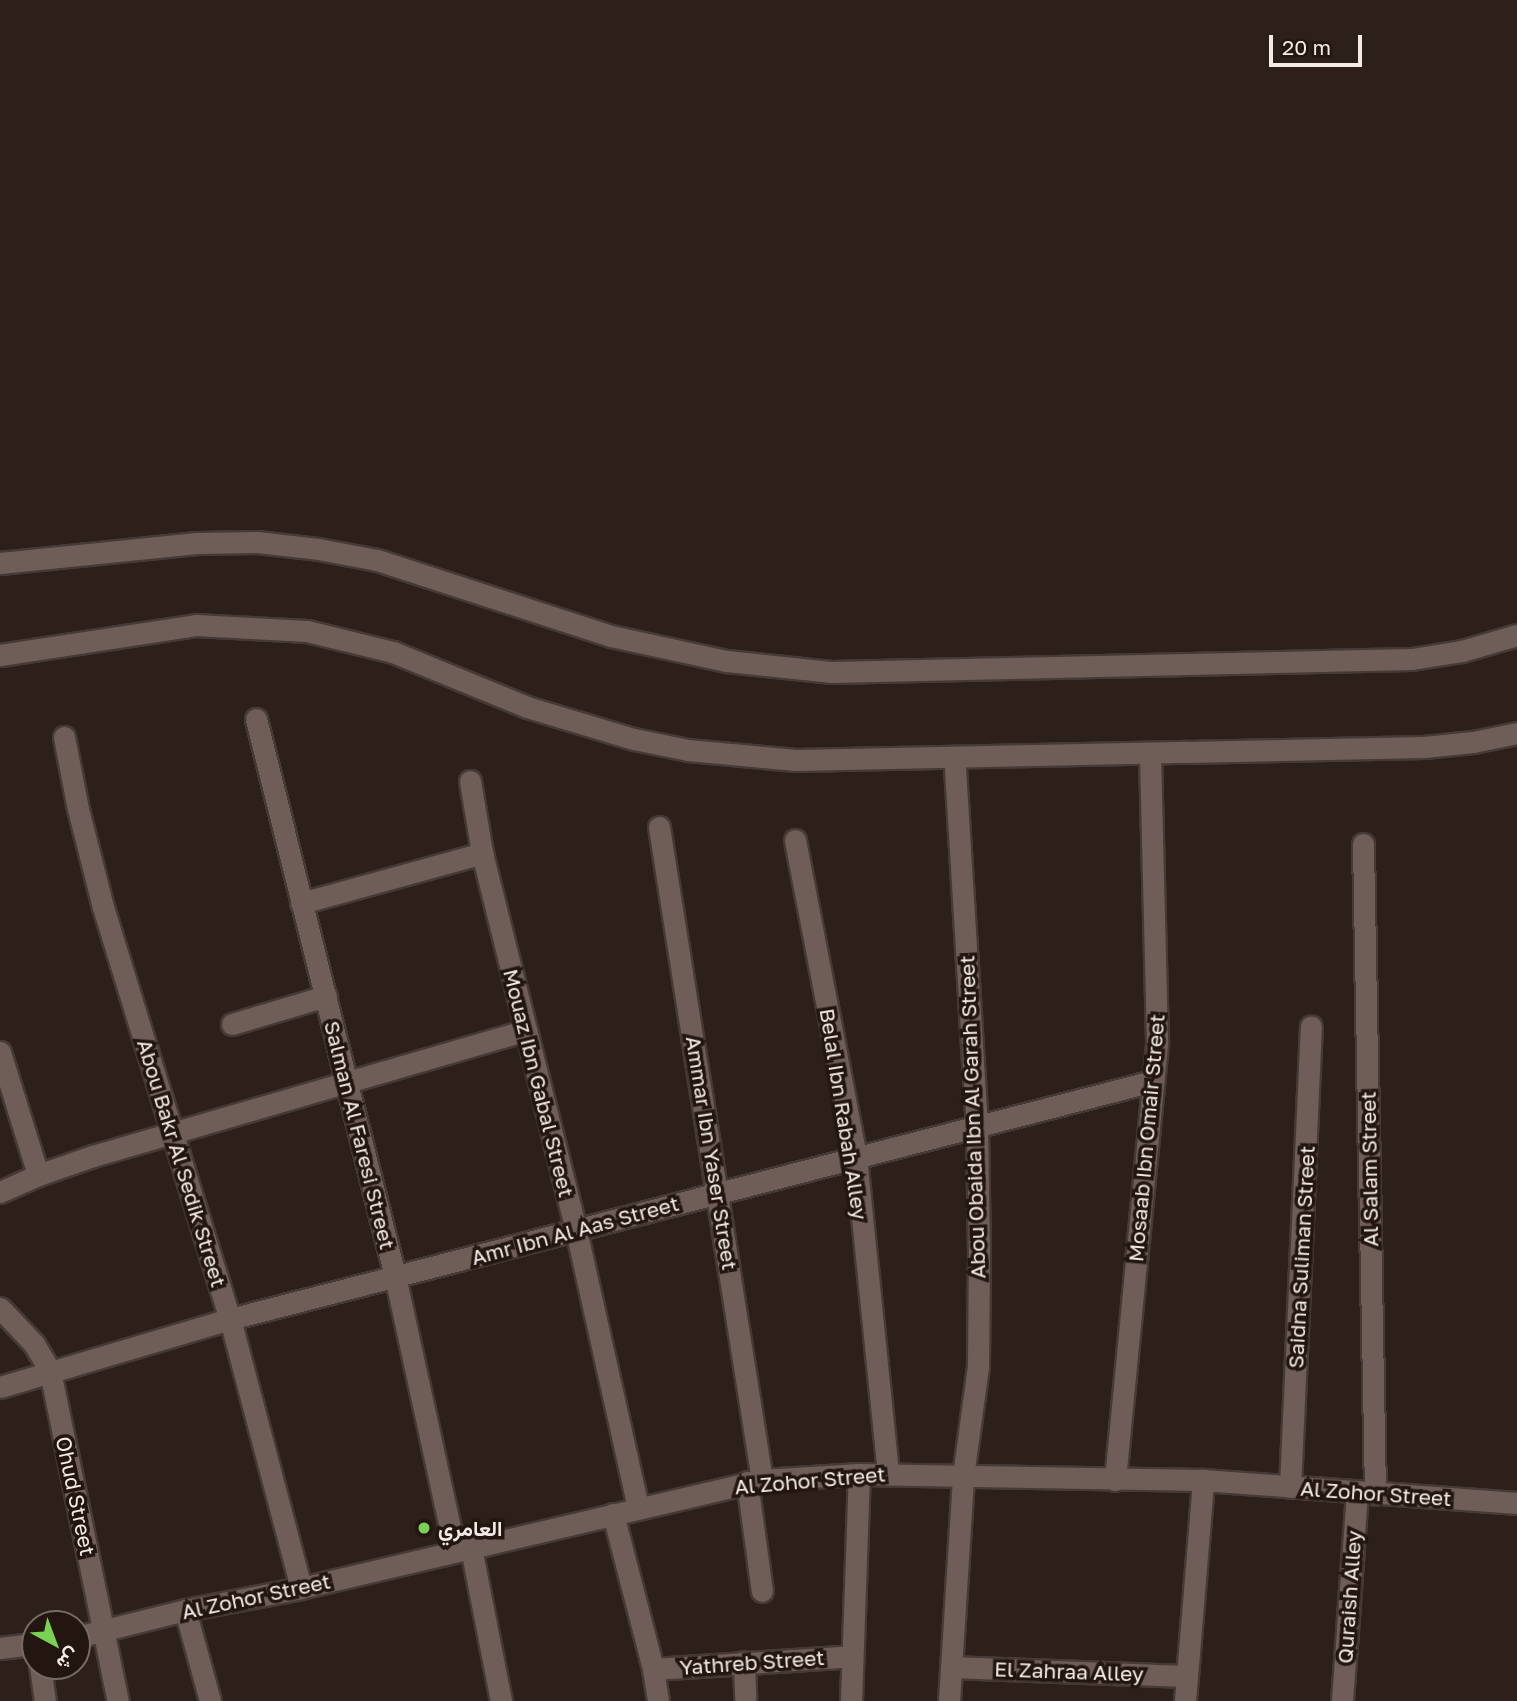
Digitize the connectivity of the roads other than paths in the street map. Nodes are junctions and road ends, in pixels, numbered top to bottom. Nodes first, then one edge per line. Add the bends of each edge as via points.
1 (0, 563) edge
2 (1517, 635) edge
3 (0, 655) edge
4 (256, 719) dead end
5 (1517, 733) edge
6 (64, 737) dead end
7 (1150, 753) junction
8 (954, 757) junction
9 (470, 781) dead end
10 (659, 827) dead end
11 (795, 840) dead end
12 (1363, 844) dead end
13 (482, 853) junction
14 (301, 903) junction
15 (326, 996) junction
16 (232, 1024) dead end
17 (1311, 1026) dead end
18 (526, 1030) junction
19 (0, 1052) edge
20 (347, 1080) junction
21 (1153, 1081) junction
22 (977, 1128) junction
23 (174, 1131) junction
24 (856, 1158) junction
25 (38, 1175) junction
26 (0, 1192) edge
27 (718, 1192) junction
28 (576, 1230) junction
29 (395, 1276) junction
30 (0, 1308) edge
31 (230, 1319) junction
32 (50, 1371) junction
33 (0, 1387) edge
34 (859, 1474) junction
35 (888, 1474) junction
36 (963, 1476) junction
37 (1115, 1480) junction
38 (1203, 1480) junction
39 (755, 1481) junction
40 (1290, 1487) junction
41 (1366, 1494) junction
42 (1517, 1503) edge
43 (638, 1508) junction
44 (613, 1514) junction
45 (463, 1550) junction
46 (301, 1588) junction
47 (762, 1591) dead end
48 (186, 1610) junction
49 (105, 1632) junction
50 (91, 1634) edge
51 (21, 1646) edge
52 (0, 1648) edge
53 (852, 1656) junction
54 (744, 1662) junction
55 (951, 1667) junction
56 (653, 1668) junction
57 (1187, 1676) junction
58 (42, 1680) edge
59 (746, 1698) dead end
60 (45, 1701) edge
61 (118, 1701) edge
62 (210, 1701) edge
63 (501, 1701) edge
64 (658, 1701) edge
65 (851, 1701) edge
66 (949, 1701) edge
67 (1185, 1701) edge
68 (1342, 1701) edge

1 - 2 street via 197,543 318,548 377,560 611,636 727,661 832,672 1412,659
3 - 8 street via 196,625 270,627 393,652 580,725 688,750 796,761
4 - 14 street, Salman Al Faresi Street
5 - 7 street via 1424,747
6 - 23 street, Abou Bakr Al Sedik Street via 103,907
7 - 8 street
7 - 21 street, Mosaab Ibn Omair Street via 1157,1022
8 - 22 street, Abou Obaida Ibn Al Garah Street
9 - 13 street, Mouaz Ibn Gabal Street
10 - 27 street, Ammar Ibn Yaser Street
11 - 24 street, Belal Ibn Rabah Alley
12 - 41 street, Al Salam Street
13 - 14 street
13 - 18 street, Mouaz Ibn Gabal Street
14 - 15 street, Salman Al Faresi Street
15 - 16 street
15 - 20 street, Salman Al Faresi Street
17 - 40 street, Saidna Suliman Street
18 - 20 street
18 - 28 street, Mouaz Ibn Gabal Street
19 - 25 street
20 - 23 street
20 - 29 street, Salman Al Faresi Street
21 - 22 street, Amr Ibn Al Aas Street
21 - 37 street, Mosaab Ibn Omair Street
22 - 24 street, Amr Ibn Al Aas Street
22 - 36 street, Abou Obaida Ibn Al Garah Street via 978,1367
23 - 25 street
23 - 31 street, Abou Bakr Al Sedik Street
24 - 27 street, Amr Ibn Al Aas Street
24 - 35 street, Belal Ibn Rabah Alley
25 - 26 street
27 - 28 street, Amr Ibn Al Aas Street
27 - 39 street, Ammar Ibn Yaser Street
28 - 29 street, Amr Ibn Al Aas Street
28 - 43 street, Mouaz Ibn Gabal Street
29 - 31 street, Amr Ibn Al Aas Street
29 - 45 street, Salman Al Faresi Street
30 - 32 street, Ohud Street via 34,1344
31 - 32 street, Amr Ibn Al Aas Street
31 - 46 street, Abou Bakr Al Sedik Street
32 - 33 street, Amr Ibn Al Aas Street
32 - 49 street, Ohud Street
34 - 35 street, Al Zohor Street
34 - 39 street, Al Zohor Street
34 - 53 street
35 - 36 street, Al Zohor Street
36 - 37 street, Al Zohor Street
36 - 55 street, Abou Obaida Ibn Al Garah Street
37 - 38 street, Al Zohor Street
38 - 40 street, Al Zohor Street
38 - 57 street
39 - 43 street, Al Zohor Street
39 - 47 street, Ammar Ibn Yaser Street
40 - 41 street, Al Zohor Street
41 - 42 street, Al Zohor Street
41 - 68 street, Quraish Alley
43 - 44 street, Al Zohor Street
44 - 45 street, Al Zohor Street
44 - 56 street
45 - 46 street, Al Zohor Street
45 - 63 street, Salman Al Faresi Street
46 - 48 street, Al Zohor Street
48 - 49 street, Al Zohor Street
48 - 62 street
49 - 50 street, Al Zohor Street
49 - 61 street, Ohud Street
51 - 52 street
53 - 54 street, Yathreb Street
53 - 65 street
54 - 56 street, Yathreb Street
54 - 59 street
55 - 57 street, El Zahraa Alley
55 - 66 street, Abou Obaida Ibn Al Garah Street
56 - 64 street
57 - 67 street
58 - 60 street

